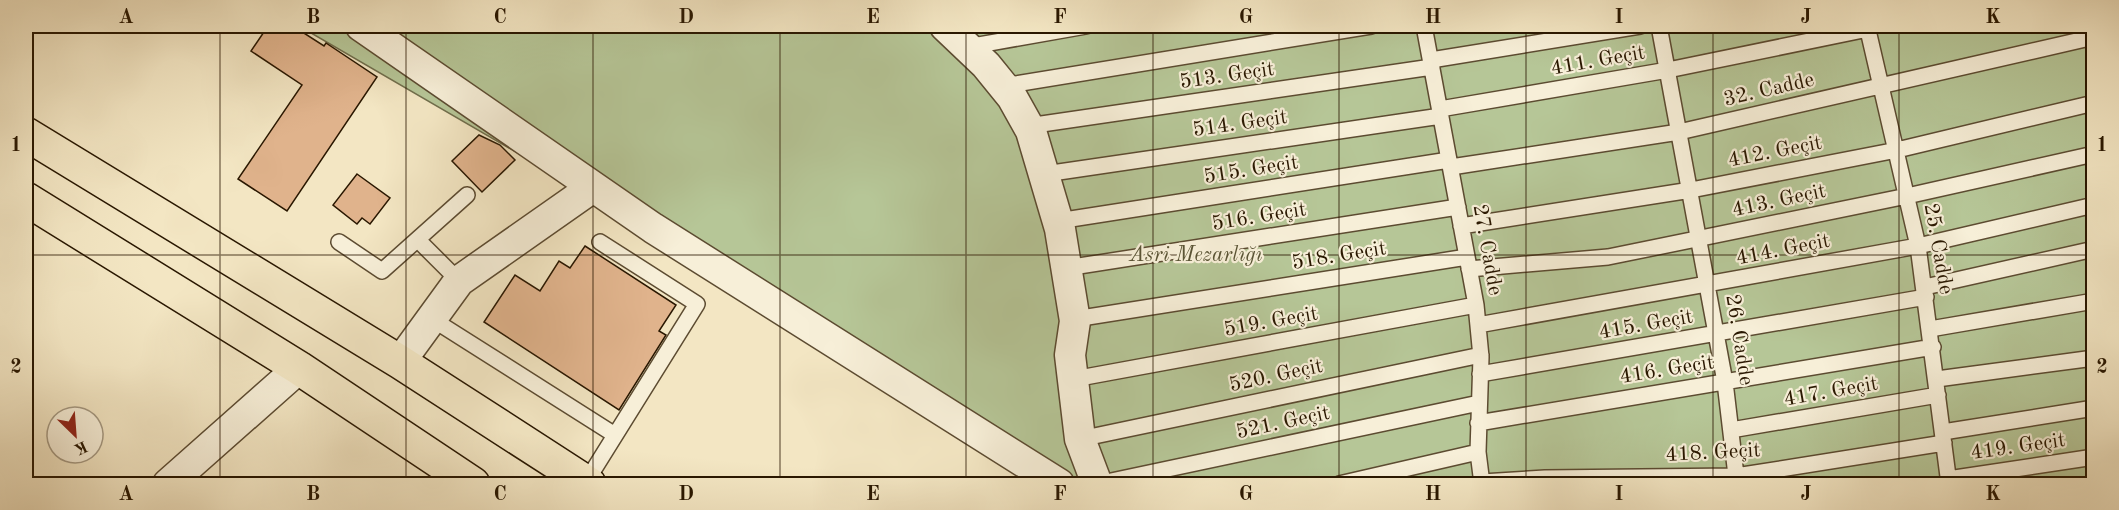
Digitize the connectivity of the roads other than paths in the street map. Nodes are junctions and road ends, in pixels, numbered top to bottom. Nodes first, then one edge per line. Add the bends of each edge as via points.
1 (362, 26) edge
2 (945, 26) edge
3 (1086, 26) edge
4 (1371, 26) edge
5 (1424, 26) edge
6 (1640, 26) edge
7 (1659, 26) edge
8 (1867, 27) edge
9 (2094, 37) edge
10 (967, 47) junction
11 (1432, 63) junction
12 (1668, 70) junction
13 (1003, 86) junction
14 (1880, 87) junction
15 (2094, 104) edge
16 (1441, 112) junction
17 (1028, 126) junction
18 (1679, 132) junction
19 (26, 134) edge
20 (1897, 150) junction
21 (2094, 154) edge
22 (1450, 164) junction
23 (1045, 174) junction
24 (593, 187) junction
25 (1691, 190) junction
26 (467, 195) dead end
27 (1907, 196) junction
28 (26, 198) edge
29 (2094, 205) edge
30 (1458, 207) junction
31 (1058, 221) junction
32 (1461, 226) junction
33 (1700, 239) junction
34 (418, 240) junction
35 (600, 242) dead end
36 (339, 243) dead end
37 (1918, 246) junction
38 (2094, 249) edge
39 (1468, 263) junction
40 (1066, 268) junction
41 (459, 281) junction
42 (1708, 286) junction
43 (1926, 292) junction
44 (2094, 301) edge
45 (1476, 305) junction
46 (432, 319) junction
47 (1075, 319) junction
48 (1478, 326) junction
49 (1930, 329) junction
50 (1717, 334) junction
51 (1933, 347) junction
52 (1481, 355) junction
53 (2094, 358) edge
54 (400, 362) junction
55 (299, 368) junction
56 (1480, 374) junction
57 (1074, 379) junction
58 (1936, 379) junction
59 (1725, 382) junction
60 (1938, 395) junction
61 (1479, 403) junction
62 (2094, 408) edge
63 (1478, 423) junction
64 (1731, 430) junction
65 (615, 435) junction
66 (1944, 437) junction
67 (1080, 439) junction
68 (1478, 452) junction
69 (2094, 457) edge
70 (1737, 480) edge
71 (1949, 482) edge
72 (588, 483) edge
73 (1482, 483) edge
74 (168, 484) edge
75 (473, 484) edge
76 (1059, 484) edge
77 (1097, 484) edge
78 (1339, 484) edge

1 - 24 street
2 - 10 street
3 - 10 lane
4 - 13 lane
5 - 11 lane, 27. Cadde
6 - 11 lane, 513. Geçit
7 - 12 lane, 26. Cadde
8 - 12 lane, 411. Geçit
8 - 14 lane, 25. Cadde
9 - 14 lane, 32. Cadde
10 - 13 street
11 - 16 lane, 27. Cadde
11 - 17 lane, 513. Geçit
12 - 16 lane, 411. Geçit
12 - 18 lane, 26. Cadde
13 - 17 street
14 - 18 lane, 32. Cadde
14 - 20 lane, 25. Cadde
15 - 20 lane, 412. Geçit
16 - 22 lane, 27. Cadde
16 - 23 lane, 514. Geçit
17 - 23 street
18 - 22 lane, 32. Cadde
18 - 25 lane, 26. Cadde
19 - 54 main road
20 - 25 lane, 412. Geçit
20 - 27 lane, 25. Cadde
21 - 27 lane, 413. Geçit
22 - 30 lane, 27. Cadde
22 - 31 lane, 515. Geçit
23 - 31 street
24 - 41 street
24 - 76 street
25 - 32 lane, 412. Geçit
25 - 33 lane, 26. Cadde
26 - 34 lane
27 - 33 lane, 413. Geçit
27 - 37 lane, 25. Cadde
28 - 55 main road
29 - 37 lane, 414. Geçit
30 - 32 lane, 27. Cadde
30 - 40 lane, 516. Geçit
31 - 40 street
32 - 39 lane, 27. Cadde
33 - 39 lane, 413. Geçit via 1608,257
33 - 42 lane, 26. Cadde
34 - 36 lane via 382,271
34 - 41 lane
35 - 65 lane via 697,304
37 - 42 lane, 414. Geçit
37 - 43 lane, 25. Cadde
38 - 43 lane, 415. Geçit
39 - 45 lane, 27. Cadde
39 - 47 lane, 518. Geçit
40 - 47 street
41 - 46 street
42 - 48 lane, 414. Geçit
42 - 50 lane, 26. Cadde
43 - 49 lane, 25. Cadde
43 - 50 lane, 415. Geçit
44 - 49 lane
45 - 48 lane, 27. Cadde
45 - 57 lane, 519. Geçit
46 - 54 street
46 - 65 lane
47 - 57 street via 1070,355
48 - 52 lane, 27. Cadde
49 - 51 lane, 25. Cadde
50 - 56 lane, 415. Geçit
50 - 59 lane, 26. Cadde
51 - 58 lane, 25. Cadde
51 - 59 lane, 416. Geçit
52 - 56 lane, 27. Cadde
52 - 67 lane, 520. Geçit
53 - 58 lane
54 - 72 main road
55 - 74 street
55 - 75 main road
56 - 61 lane, 27. Cadde
57 - 67 street
58 - 60 lane, 25. Cadde
59 - 63 lane, 416. Geçit
59 - 64 lane, 26. Cadde
60 - 64 lane, 417. Geçit
60 - 66 lane, 25. Cadde
61 - 63 lane, 27. Cadde
61 - 77 lane, 521. Geçit
62 - 66 lane, 418. Geçit
63 - 68 lane, 27. Cadde
64 - 70 lane, 26. Cadde
65 - 72 lane
66 - 70 lane, 418. Geçit
66 - 71 lane, 25. Cadde
67 - 77 street
68 - 73 lane, 27. Cadde
68 - 78 lane
69 - 71 lane, 419. Geçit
70 - 73 lane, 418. Geçit via 1545,477

